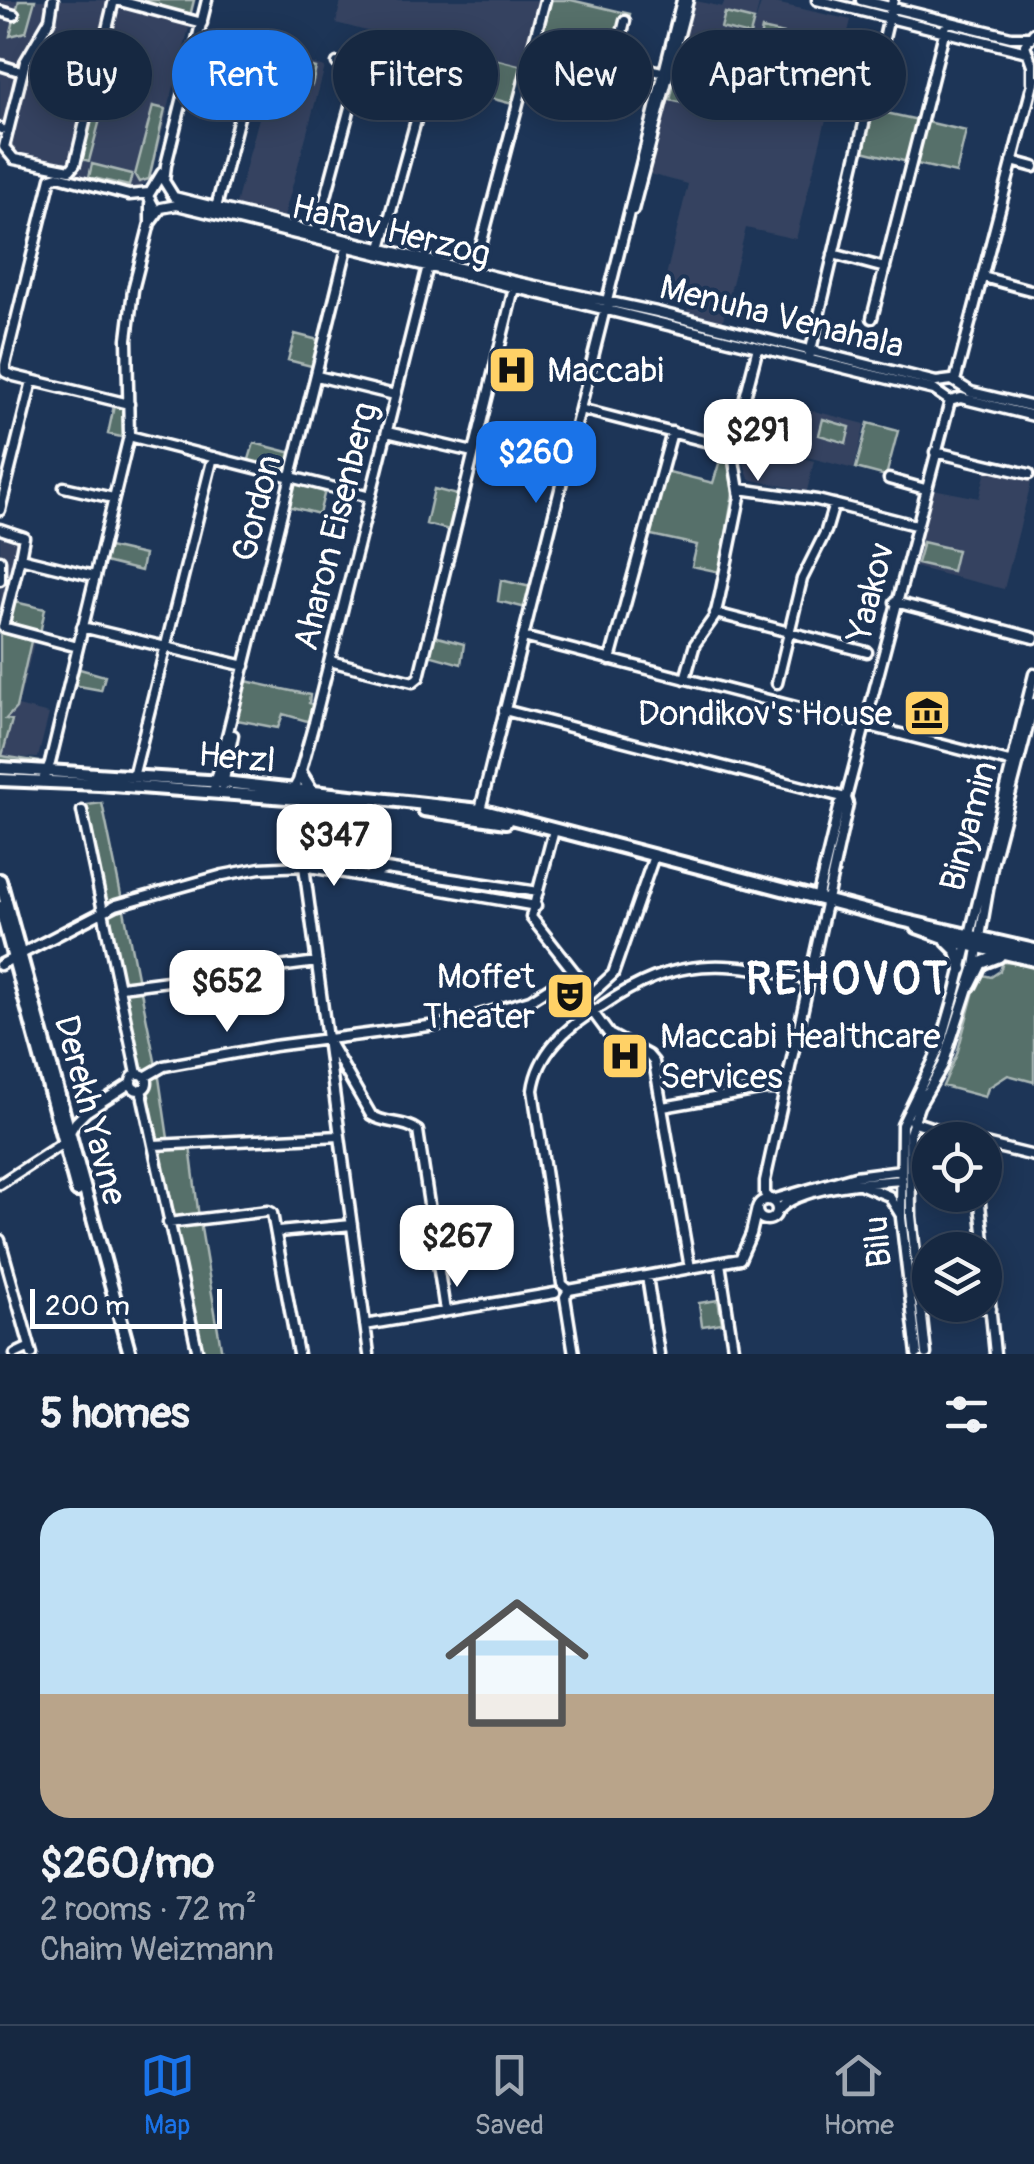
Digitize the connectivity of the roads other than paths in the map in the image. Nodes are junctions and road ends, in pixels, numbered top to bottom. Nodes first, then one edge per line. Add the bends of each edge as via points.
1 (53, 0) edge
2 (115, 0) edge
3 (207, 0) edge
4 (546, 0) edge
5 (685, 0) edge
6 (817, 0) edge
7 (862, 0) edge
8 (878, 2) edge
9 (895, 2) edge
10 (0, 11) edge
11 (14, 14) dead end
12 (888, 18) junction
13 (625, 21) dead end
14 (947, 21) junction
15 (202, 23) junction
16 (538, 30) edge
17 (623, 30) edge
18 (944, 32) junction
19 (1032, 34) edge
20 (1030, 55) edge
21 (0, 65) edge
22 (16, 70) dead end
23 (652, 70) edge
24 (666, 74) junction
25 (1033, 80) edge
26 (518, 105) edge
27 (238, 120) edge
28 (347, 120) edge
29 (415, 120) edge
30 (1012, 161) junction
31 (166, 165) junction
32 (1034, 167) edge
33 (152, 190) junction
34 (168, 191) junction
35 (150, 204) junction
36 (163, 208) junction
37 (216, 208) junction
38 (150, 222) junction
39 (318, 237) junction
40 (360, 243) junction
41 (347, 248) junction
42 (377, 251) junction
43 (833, 254) junction
44 (427, 264) junction
45 (886, 268) junction
46 (474, 275) junction
47 (983, 278) junction
48 (514, 286) junction
49 (1034, 291) edge
50 (608, 305) junction
51 (872, 318) dead end
52 (755, 337) junction
53 (758, 347) junction
54 (810, 354) junction
55 (317, 376) junction
56 (32, 381) junction
57 (944, 382) junction
58 (957, 383) junction
59 (396, 395) junction
60 (949, 398) junction
61 (128, 404) junction
62 (1034, 407) edge
63 (580, 409) junction
64 (1034, 416) edge
65 (386, 432) junction
66 (672, 432) junction
67 (129, 436) junction
68 (732, 448) junction
69 (473, 452) junction
70 (935, 452) junction
71 (213, 457) junction
72 (1029, 474) dead end
73 (291, 478) junction
74 (889, 479) dead end
75 (64, 488) dead end
76 (740, 489) junction
77 (925, 489) junction
78 (370, 497) junction
79 (114, 498) junction
80 (834, 504) junction
81 (0, 510) edge
82 (915, 525) junction
83 (0, 529) edge
84 (20, 558) junction
85 (0, 560) edge
86 (94, 576) junction
87 (0, 580) edge
88 (895, 602) junction
89 (715, 613) junction
90 (82, 626) junction
91 (788, 632) junction
92 (523, 637) junction
93 (1034, 638) edge
94 (78, 647) junction
95 (166, 647) junction
96 (867, 652) dead end
97 (610, 660) junction
98 (330, 661) junction
99 (246, 666) junction
100 (1034, 674) edge
101 (685, 679) junction
102 (777, 683) dead end
103 (1034, 703) edge
104 (504, 710) junction
105 (866, 726) junction
106 (1016, 763) junction
107 (0, 768) edge
108 (48, 771) junction
109 (300, 774) junction
110 (133, 777) junction
111 (0, 780) edge
112 (42, 782) junction
113 (218, 788) junction
114 (296, 789) junction
115 (312, 790) junction
116 (846, 798) junction
117 (284, 799) junction
118 (82, 811) dead end
119 (479, 814) junction
120 (554, 830) junction
121 (654, 856) junction
122 (304, 866) junction
123 (370, 876) junction
124 (0, 880) edge
125 (538, 892) junction
126 (821, 900) junction
127 (536, 906) junction
128 (0, 907) edge
129 (102, 910) junction
130 (898, 920) junction
131 (942, 938) junction
132 (974, 941) junction
133 (1034, 950) edge
134 (17, 956) junction
135 (1018, 956) junction
136 (1034, 960) edge
137 (317, 962) junction
138 (0, 965) edge
139 (616, 966) junction
140 (962, 970) junction
141 (574, 972) junction
142 (810, 980) junction
143 (582, 982) junction
144 (970, 984) junction
145 (120, 987) junction
146 (597, 988) junction
147 (632, 988) junction
148 (592, 1005) junction
149 (327, 1038) junction
150 (141, 1075) junction
151 (131, 1083) junction
152 (141, 1090) junction
153 (786, 1090) junction
154 (663, 1107) junction
155 (86, 1112) junction
156 (65, 1115) junction
157 (912, 1121) joint
158 (906, 1129) junction
159 (912, 1130) edge
160 (340, 1136) junction
161 (66, 1138) junction
162 (154, 1146) junction
163 (1002, 1148) edge
164 (1033, 1156) edge
165 (1034, 1171) edge
166 (904, 1176) junction
167 (0, 1184) edge
168 (852, 1184) junction
169 (771, 1200) junction
170 (757, 1208) junction
171 (778, 1210) junction
172 (901, 1218) junction
173 (768, 1220) junction
174 (168, 1223) junction
175 (352, 1226) junction
176 (278, 1232) junction
177 (751, 1234) junction
178 (0, 1240) edge
179 (912, 1242) edge
180 (3, 1263) edge
181 (720, 1263) junction
182 (690, 1268) junction
183 (646, 1276) junction
184 (563, 1291) junction
185 (445, 1311) junction
186 (922, 1322) edge
187 (991, 1322) edge
188 (365, 1325) junction
189 (31, 1350) edge
190 (15, 1354) edge
191 (127, 1354) edge
192 (198, 1354) edge
193 (298, 1354) edge
194 (369, 1354) edge
195 (574, 1354) edge
196 (659, 1354) edge
197 (734, 1354) edge
198 (917, 1354) edge
199 (926, 1354) edge
200 (995, 1354) edge

1 - 2 street via 50,19 25,62 4,147 14,159 63,170 75,164
2 - 15 street
3 - 15 street
4 - 16 street
5 - 24 street
6 - 12 street
7 - 8 street
8 - 9 street
9 - 12 street
9 - 14 street
10 - 11 street
12 - 18 street
12 - 43 street
13 - 17 street
14 - 18 street
14 - 19 street via 1016,38
15 - 31 street
18 - 20 street
18 - 45 street
19 - 20 street via 1025,43
20 - 25 street
21 - 22 street
23 - 24 street
24 - 50 street
25 - 30 street
26 - 46 street
27 - 37 street
28 - 39 street
29 - 42 street
30 - 32 street
30 - 47 street
31 - 33 street
31 - 34 street
33 - 34 street, HaRav Herzog
33 - 35 street
33 - 56 street via 129,195 58,176 50,180 6,361 7,373
34 - 36 street
34 - 37 street, HaRav Herzog
35 - 36 street, HaRav Herzog
35 - 38 street
36 - 38 street
36 - 39 street, HaRav Herzog via 177,205
37 - 39 street, HaRav Herzog
38 - 61 street via 131,302
39 - 40 street, HaRav Herzog
39 - 41 street, HaRav Herzog
40 - 41 street
40 - 42 street, HaRav Herzog
41 - 42 street, HaRav Herzog
41 - 55 street, Gordon
42 - 44 street, HaRav Herzog
43 - 45 street
43 - 54 street
44 - 46 street, HaRav Herzog
44 - 59 street, Aharon Eisenberg
45 - 51 street
46 - 48 street, HaRav Herzog
47 - 49 street
47 - 58 street
48 - 50 street, HaRav Herzog
48 - 69 street
50 - 52 street, Menuha Venahala
50 - 53 street, Menuha Venahala
50 - 63 street
52 - 53 street
52 - 54 street, Menuha Venahala
53 - 54 street, Menuha Venahala
53 - 68 street
54 - 57 street, Menuha Venahala
54 - 60 street, Menuha Venahala
55 - 59 street
55 - 73 street, Gordon
56 - 61 street
56 - 81 street
57 - 58 street, Menuha Venahala
57 - 60 street
58 - 60 street
58 - 62 street
59 - 65 street, Aharon Eisenberg
60 - 64 street, Menuha Venahala
60 - 70 street, Yaakov
61 - 67 street
63 - 66 street
63 - 92 street
65 - 69 street
65 - 78 street, Aharon Eisenberg
66 - 68 street
66 - 97 street
67 - 71 street
67 - 79 street
68 - 76 street
69 - 98 street via 416,681
70 - 72 street
70 - 77 street, Yaakov
71 - 73 street
71 - 95 street
73 - 78 street
73 - 99 street, Gordon
74 - 77 street
75 - 79 street
76 - 80 street
76 - 89 street
77 - 82 street, Yaakov
78 - 98 street, Aharon Eisenberg
79 - 86 street
80 - 82 street
80 - 91 street
82 - 88 street, Yaakov
83 - 84 street via 24,537
84 - 86 street
84 - 94 street via 3,626
85 - 87 street
86 - 90 street
88 - 93 street
88 - 105 street, Yaakov
89 - 91 street
89 - 101 street via 695,644
90 - 94 street
90 - 95 street
91 - 96 street
91 - 102 street
92 - 97 street
92 - 104 street
94 - 108 street
95 - 99 street
95 - 110 street
97 - 101 street
98 - 109 street, Aharon Eisenberg
99 - 113 street, Gordon
100 - 106 street, Binyamin
101 - 105 street
103 - 106 street, Binyamin
104 - 116 street
104 - 119 street
105 - 106 street
105 - 116 street, Yaakov
106 - 132 street, Binyamin
107 - 108 main road, Herzl
108 - 110 main road, Herzl
108 - 112 street
109 - 114 street, Aharon Eisenberg
109 - 115 main road
110 - 113 main road, Herzl
111 - 112 main road, Herzl
112 - 113 main road, Herzl
113 - 114 main road, Herzl
113 - 117 main road, Herzl
114 - 115 main road, Herzl
114 - 117 street
115 - 119 main road, Herzl
116 - 126 street, Yaakov
117 - 119 main road, Herzl
118 - 129 street
119 - 120 main road, Herzl
120 - 121 main road, Herzl
120 - 125 street
121 - 126 main road, Herzl
121 - 139 street
122 - 123 street
122 - 129 street via 226,874
122 - 137 street
123 - 125 street via 386,870
123 - 127 street
124 - 134 main road, Derekh Yavne
125 - 127 street
126 - 130 main road, Herzl
126 - 142 street, Yaakov
127 - 141 street via 531,917
128 - 134 main road, Derekh Yavne
129 - 134 street
129 - 145 street
130 - 131 main road, Herzl
130 - 132 main road, Herzl
131 - 132 main road, Herzl
131 - 140 main road via 958,952
132 - 133 main road, Herzl
132 - 135 main road, Herzl
132 - 140 street
132 - 144 street, Bilu
134 - 138 street
134 - 156 main road, Derekh Yavne
134 - 161 main road, Derekh Yavne
135 - 136 main road, Herzl
135 - 144 main road via 989,958
137 - 145 street
137 - 149 street
139 - 146 street
139 - 147 street via 619,982
140 - 158 street
141 - 143 street
141 - 149 street via 530,1000 452,1023
142 - 147 street via 716,964
142 - 153 street, Yaakov
143 - 146 street
143 - 148 street
144 - 157 street, Bilu via 943,1066
145 - 150 street
146 - 148 street
146 - 148 street via 606,994
147 - 148 street
148 - 154 street via 609,1034 653,1059
148 - 184 street via 547,1053 533,1090
149 - 150 street
149 - 160 street
149 - 185 street via 371,1115 418,1130
150 - 151 street
150 - 152 street
151 - 152 street
151 - 155 street
152 - 162 street
153 - 154 street
153 - 169 street, Yaakov via 765,1181
154 - 182 street
155 - 156 street via 67,1109
155 - 161 street
156 - 161 main road, Derekh Yavne
157 - 158 street, Bilu
158 - 159 street
158 - 166 street, Bilu
160 - 162 street
160 - 175 street
161 - 167 street
161 - 191 main road, Derekh Yavne
162 - 174 street
163 - 164 street
164 - 165 street
166 - 168 street
166 - 169 street via 855,1176
166 - 172 street, Bilu
166 - 179 street, Bilu
168 - 171 street
168 - 172 street via 890,1196
169 - 170 street
169 - 171 street
170 - 173 street
170 - 177 street
171 - 173 street
172 - 198 street, Bilu
173 - 177 street
174 - 176 street via 268,1211
174 - 192 street
175 - 176 street
175 - 188 street
176 - 193 street
177 - 181 street via 742,1257
178 - 180 street
180 - 189 street
181 - 182 street
181 - 197 street
182 - 183 street
183 - 184 street
183 - 196 street
184 - 185 street
184 - 195 street
185 - 188 street
186 - 199 street, Bilu
187 - 200 street
188 - 194 street
189 - 190 street

